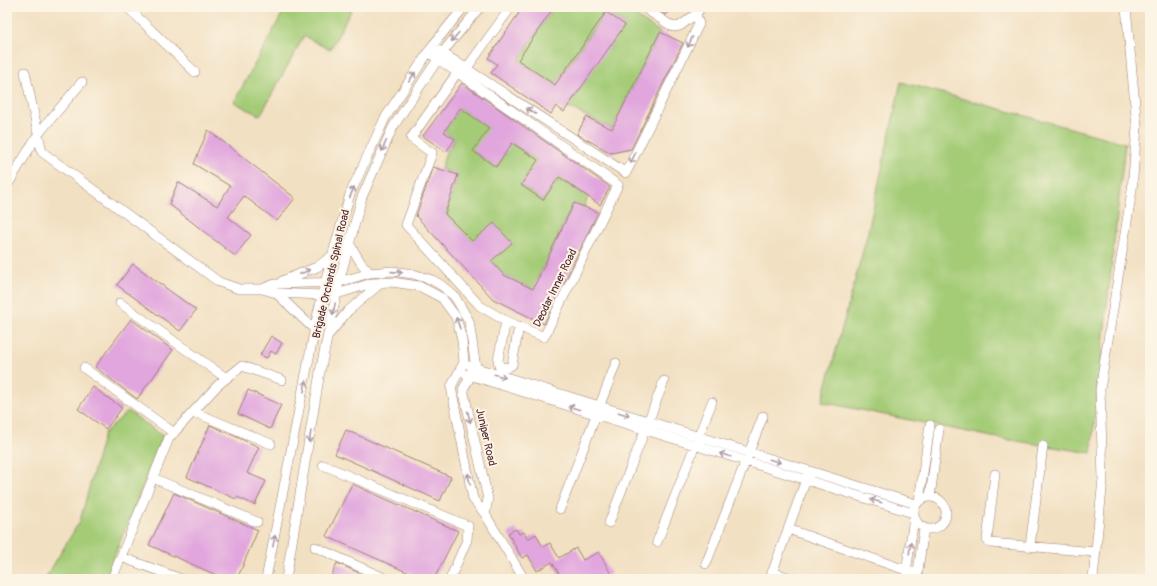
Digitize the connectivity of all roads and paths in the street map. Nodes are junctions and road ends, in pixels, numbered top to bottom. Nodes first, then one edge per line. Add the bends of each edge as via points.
1 (127, 7) edge
2 (464, 7) edge
3 (480, 7) edge
4 (511, 7) edge
5 (643, 7) edge
6 (1126, 7) edge
7 (698, 11) edge
8 (431, 48) junction
9 (440, 56) junction
10 (466, 69) junction
11 (25, 72) dead end
12 (195, 72) dead end
13 (457, 73) junction
14 (82, 82) dead end
15 (38, 134) junction
16 (7, 186) edge
17 (349, 242) junction
18 (332, 256) junction
19 (370, 273) junction
20 (339, 282) junction
21 (382, 282) junction
22 (325, 283) junction
23 (275, 289) junction
24 (323, 294) junction
25 (337, 294) junction
26 (120, 303) dead end
27 (506, 321) junction
28 (519, 326) junction
29 (315, 330) junction
30 (328, 335) junction
31 (616, 363) dead end
32 (84, 368) dead end
33 (461, 368) junction
34 (473, 372) junction
35 (226, 378) junction
36 (282, 380) dead end
37 (664, 381) dead end
38 (712, 402) dead end
39 (597, 410) junction
40 (194, 412) junction
41 (763, 416) dead end
42 (930, 425) dead end
43 (647, 426) junction
44 (939, 429) dead end
45 (174, 434) junction
46 (697, 441) junction
47 (271, 444) dead end
48 (1043, 446) dead end
49 (748, 457) junction
50 (323, 465) dead end
51 (995, 474) dead end
52 (807, 475) junction
53 (153, 478) junction
54 (930, 497) junction
55 (560, 509) dead end
56 (916, 509) junction
57 (485, 514) junction
58 (257, 522) dead end
59 (609, 523) dead end
60 (924, 528) junction
61 (788, 529) junction
62 (657, 542) dead end
63 (1030, 546) junction
64 (315, 547) dead end
65 (1096, 552) junction
66 (121, 557) junction
67 (706, 564) dead end
68 (906, 575) edge
69 (771, 576) edge
70 (917, 576) edge
71 (112, 579) edge
72 (181, 579) edge
73 (266, 579) edge
74 (286, 579) edge
75 (387, 579) edge
76 (450, 579) edge
77 (524, 579) edge
78 (794, 579) edge
79 (1093, 579) edge

1 - 12 street
2 - 8 street, Brigade Orchards Spinal Road
3 -> 9 street, Brigade Orchards Spinal Road
4 - 10 street
5 - 7 street via 673,27 680,26
6 - 65 street via 1137,127 1132,190 1100,390 1103,479
7 -> 10 street via 699,24 626,173
8 - 9 street
18 -> 8 street, Brigade Orchards Spinal Road via 350,194 385,118
9 - 10 street
9 - 13 street
9 -> 17 street, Brigade Orchards Spinal Road via 393,127 362,197
11 - 15 street
13 - 27 street, Deodar Inner Road via 411,138 432,153 406,224 480,306
13 - 28 street, Deodar Inner Road via 618,185 544,337
14 - 15 street
15 - 16 street
15 - 23 street via 42,152 219,282 239,289
17 - 19 street via 361,264
17 - 20 street, Brigade Orchards Spinal Road
18 - 22 street, Brigade Orchards Spinal Road
23 -> 18 street
19 - 20 street
19 -> 34 street via 392,271 413,274 432,280 449,291 461,305 469,321
20 - 22 street
20 - 25 street, Brigade Orchards Spinal Road
21 - 25 street
21 - 30 street via 348,311
33 -> 21 street via 462,340 459,324 442,298 419,286 401,282
22 - 23 street
22 - 24 street, Brigade Orchards Spinal Road
23 - 24 street
23 - 29 street
24 - 25 street
24 - 29 street, Brigade Orchards Spinal Road
25 -> 30 street, Brigade Orchards Spinal Road
26 - 35 street
27 - 28 street, Deodar Inner Road
27 - 28 street via 499,366 507,368 512,365
73 -> 29 street, Brigade Orchards Spinal Road
30 -> 74 street, Brigade Orchards Spinal Road
31 - 39 street
32 - 45 street
33 - 34 street
57 -> 33 street via 473,499 451,388
34 - 39 street
34 -> 57 street, Juniper Road via 463,389 488,499
35 - 36 street via 242,366
35 - 40 street
37 - 43 street
38 - 46 street
39 - 43 street
39 - 55 street
40 - 45 street
40 - 47 street
41 - 49 street
42 - 56 street
43 - 46 street
43 - 59 street
44 - 54 street
45 - 53 street via 169,438
46 - 49 street
46 - 62 street
48 - 63 street
49 - 52 street
49 - 67 street
50 - 76 street via 468,526 467,540
51 - 63 street via 987,540 990,543
52 - 56 street
52 - 61 street
53 - 58 street
53 - 66 street
54 - 56 street
54 - 60 street via 943,503 946,516 938,527
56 - 60 street via 919,526
68 -> 56 street
57 - 77 street
60 - 70 street
61 - 68 street
61 - 69 street
63 - 65 street
64 - 75 street
65 - 79 street
66 - 71 street
66 - 72 street
68 - 70 street
69 - 78 street

